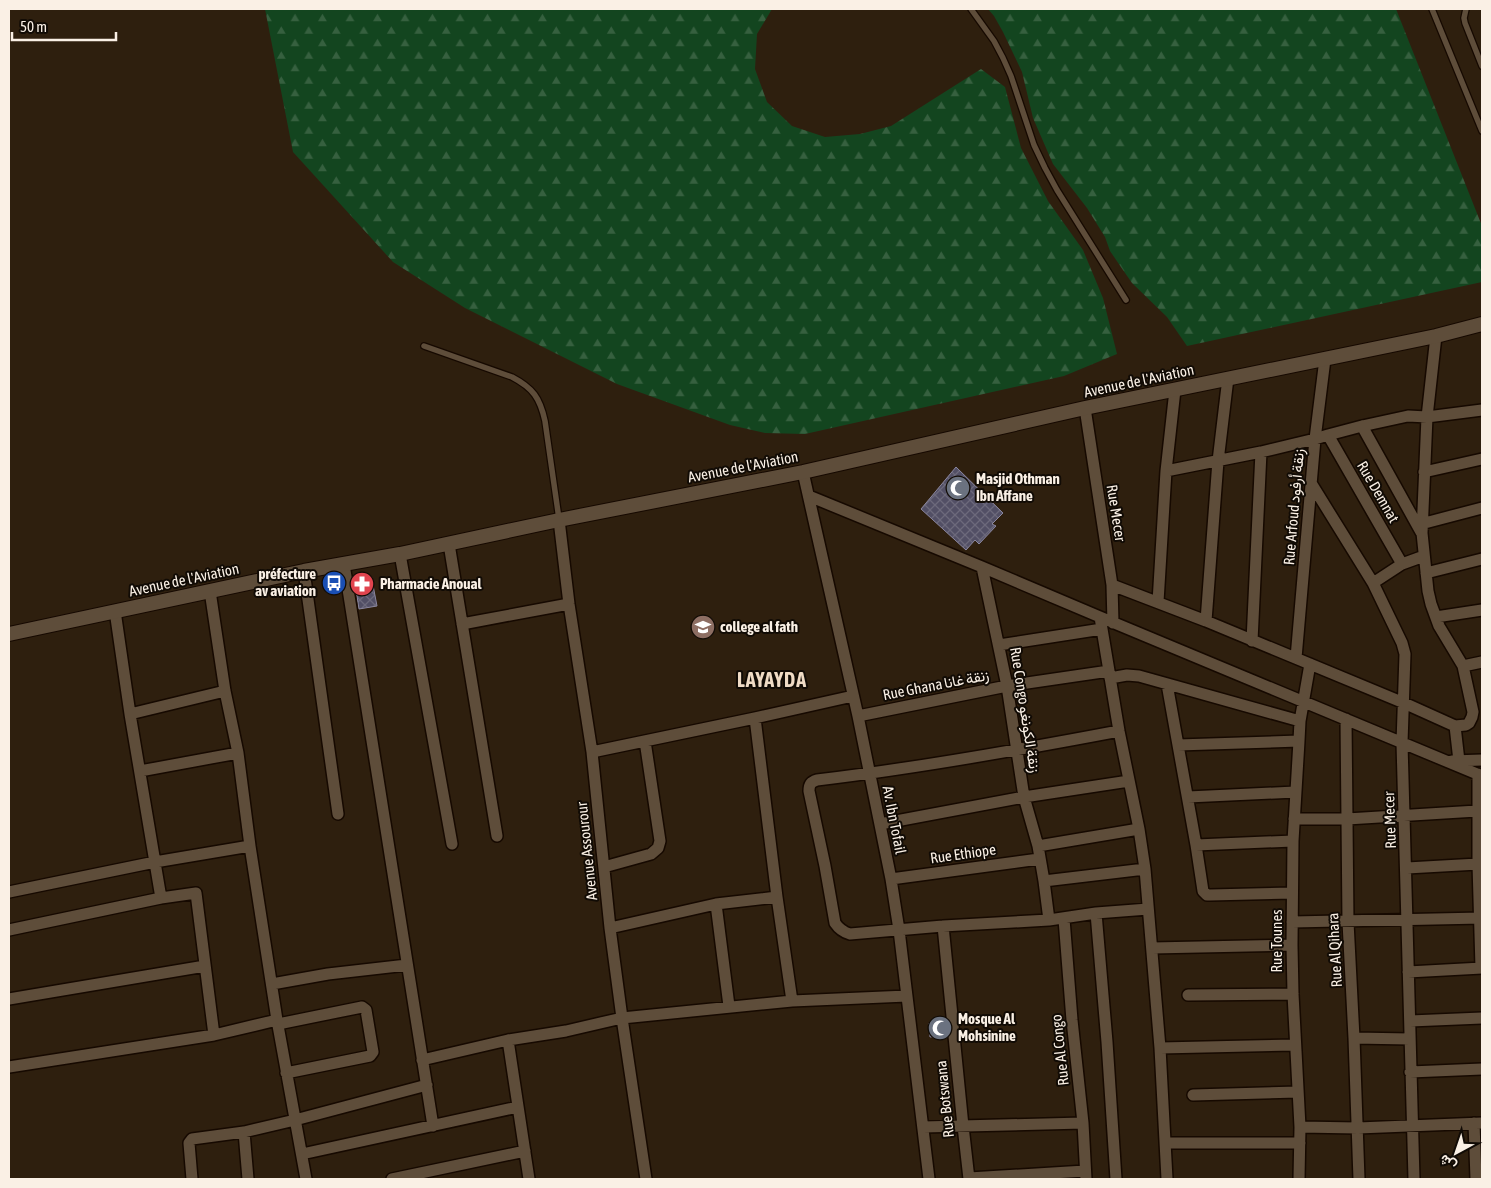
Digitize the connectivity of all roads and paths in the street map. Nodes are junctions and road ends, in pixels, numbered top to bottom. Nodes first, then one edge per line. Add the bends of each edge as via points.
1 (971, 9) edge
2 (1432, 9) edge
3 (1466, 9) edge
4 (1482, 66) edge
5 (1482, 131) edge
6 (1126, 300) dead end
7 (1482, 324) edge
8 (1436, 336) junction
9 (424, 346) dead end
10 (1326, 359) junction
11 (1228, 378) junction
12 (1175, 390) junction
13 (1085, 408) junction
14 (1482, 410) edge
15 (1427, 417) junction
16 (1362, 426) junction
17 (1328, 434) junction
18 (1315, 439) junction
19 (1261, 452) junction
20 (1482, 459) edge
21 (1218, 461) junction
22 (1166, 471) junction
23 (804, 472) junction
24 (1424, 472) junction
25 (1311, 483) junction
26 (809, 496) junction
27 (1482, 508) edge
28 (559, 520) junction
29 (1421, 529) junction
30 (449, 544) junction
31 (400, 554) junction
32 (1424, 556) junction
33 (1482, 559) edge
34 (344, 564) junction
35 (1402, 564) junction
36 (982, 567) junction
37 (304, 571) junction
38 (1426, 573) junction
39 (1373, 583) junction
40 (1112, 585) junction
41 (210, 591) junction
42 (1158, 602) junction
43 (569, 604) junction
44 (1482, 610) edge
45 (115, 611) junction
46 (1436, 617) junction
47 (1206, 621) junction
48 (1101, 623) junction
49 (1113, 623) junction
50 (462, 624) junction
51 (9, 634) edge
52 (1252, 641) junction
53 (999, 645) junction
54 (1296, 658) junction
55 (1482, 662) edge
56 (1310, 664) junction
57 (1463, 666) junction
58 (1109, 675) junction
59 (1167, 684) junction
60 (1007, 686) junction
61 (225, 691) junction
62 (853, 696) junction
63 (1304, 703) junction
64 (1404, 703) junction
65 (1478, 711) edge
66 (130, 714) junction
67 (858, 716) junction
68 (755, 718) junction
69 (1346, 719) junction
70 (1300, 721) junction
71 (1455, 726) junction
72 (1119, 732) junction
73 (645, 741) junction
74 (1299, 741) junction
75 (1402, 742) junction
76 (1178, 744) junction
77 (1016, 750) junction
78 (592, 752) junction
79 (238, 753) junction
80 (1482, 760) edge
81 (1454, 761) junction
82 (140, 771) junction
83 (869, 774) junction
84 (1480, 775) edge
85 (1129, 781) junction
86 (1296, 792) junction
87 (1024, 797) junction
88 (1188, 797) junction
89 (1477, 812) junction
90 (338, 814) dead end
91 (1405, 815) junction
92 (1294, 819) junction
93 (1346, 819) junction
94 (880, 824) junction
95 (1139, 828) junction
96 (1480, 835) edge
97 (497, 836) dead end
98 (1293, 841) junction
99 (452, 844) dead end
100 (1196, 845) junction
101 (250, 846) junction
102 (1038, 846) junction
103 (1039, 859) junction
104 (155, 862) junction
105 (1478, 864) junction
106 (604, 867) junction
107 (1407, 868) junction
108 (1145, 870) junction
109 (891, 879) junction
110 (1044, 881) junction
111 (9, 892) edge
112 (1292, 893) junction
113 (777, 897) junction
114 (161, 898) junction
115 (716, 904) junction
116 (1148, 909) junction
117 (1096, 913) junction
118 (1481, 918) edge
119 (1064, 919) junction
120 (1049, 920) junction
121 (1407, 920) junction
122 (1292, 922) junction
123 (1348, 922) junction
124 (943, 926) junction
125 (610, 928) junction
126 (9, 930) edge
127 (899, 930) junction
128 (1292, 945) junction
129 (1152, 948) junction
130 (407, 965) junction
131 (205, 966) junction
132 (1481, 968) edge
133 (1408, 972) junction
134 (272, 984) junction
135 (1293, 994) junction
136 (1188, 995) dead end
137 (907, 996) junction
138 (9, 1000) edge
139 (792, 1001) junction
140 (729, 1006) junction
141 (622, 1018) junction
142 (1482, 1018) edge
143 (1410, 1021) junction
144 (277, 1022) junction
145 (214, 1034) junction
146 (1354, 1038) junction
147 (1410, 1039) junction
148 (508, 1040) junction
149 (1295, 1045) junction
150 (1160, 1048) junction
151 (422, 1060) junction
152 (9, 1067) edge
153 (1482, 1069) edge
154 (1410, 1072) junction
155 (286, 1073) junction
156 (426, 1085) junction
157 (1298, 1092) junction
158 (1193, 1095) dead end
159 (518, 1108) junction
160 (295, 1120) junction
161 (1082, 1123) junction
162 (1478, 1123) edge
163 (433, 1126) junction
164 (962, 1126) junction
165 (1412, 1126) junction
166 (923, 1127) junction
167 (1300, 1127) junction
168 (1358, 1128) junction
169 (244, 1132) junction
170 (1165, 1143) junction
171 (1300, 1143) junction
172 (525, 1151) junction
173 (302, 1154) junction
174 (445, 1174) edge
175 (1086, 1175) edge
176 (969, 1178) edge
177 (192, 1179) edge
178 (248, 1179) edge
179 (306, 1179) edge
180 (392, 1179) edge
181 (530, 1179) edge
182 (646, 1179) edge
183 (929, 1179) edge
184 (1116, 1179) edge
185 (1167, 1179) edge
186 (1300, 1179) edge
187 (1359, 1179) edge
188 (1414, 1179) edge
189 (1476, 1179) edge

1 - 6 lane via 1003,58 1045,168
2 - 5 lane
3 - 4 lane via 1465,23
7 - 8 street, Avenue de l'Aviation
8 - 10 street, Avenue de l'Aviation
8 - 15 street
9 - 28 lane via 512,377 535,394 545,421
10 - 11 street, Avenue de l'Aviation
10 - 18 street, Rue Arfoud زنقة أرفود
11 - 12 street, Avenue de l'Aviation
11 - 21 street
12 - 13 street, Avenue de l'Aviation
12 - 22 street
13 - 23 street, Avenue de l'Aviation
13 - 40 street, Rue Mecer
14 - 15 street
15 - 16 street via 1408,416
15 - 24 street
16 - 17 street
16 - 29 street
17 - 18 street
17 - 35 street, Rue Demnat
18 - 19 street
18 - 25 street, Rue Arfoud زنقة أرفود
19 - 21 street
19 - 52 street
20 - 24 street
21 - 22 street
21 - 47 street
22 - 42 street
23 - 26 street, Av. Ibn Tofail
23 - 28 street, Avenue de l'Aviation
24 - 29 street
25 - 39 street, Rue Mecer
25 - 54 street, Rue Arfoud زنقة أرفود
26 - 36 street
26 - 62 street, Av. Ibn Tofail
27 - 29 street
28 - 30 street, Avenue de l'Aviation
28 - 43 street, Avenue Assourour
29 - 32 street
30 - 31 street, Avenue de l'Aviation
30 - 50 street
31 - 34 street, Avenue de l'Aviation
31 - 99 street
32 - 35 street
32 - 38 street
33 - 38 street
34 - 37 street, Avenue de l'Aviation
34 - 130 street
35 - 39 street
36 - 48 street
36 - 53 street, Rue Congo زنقة الكونغو
37 - 41 street, Avenue de l'Aviation
37 - 90 street
38 - 46 street
39 - 64 street, Rue Mecer via 1405,654
40 - 42 street
40 - 49 street, Rue Mecer
41 - 45 street, Avenue de l'Aviation
41 - 61 street
42 - 47 street
43 - 50 street
43 - 78 street, Avenue Assourour
44 - 46 street
45 - 51 street, Avenue de l'Aviation
45 - 66 street
46 - 57 street
47 - 52 street
48 - 49 street
48 - 53 street
48 - 58 street
49 - 63 street
50 - 97 street
52 - 54 street
53 - 60 street, Rue Congo زنقة الكونغو
54 - 56 street
55 - 57 street
56 - 63 street
56 - 64 street
57 - 65 street
58 - 59 street, Rue Ghana زنقة غانا via 1139,676
58 - 60 street, Rue Ghana زنقة غانا
58 - 72 street
59 - 70 street, Rue Ghana زنقة غانا
59 - 76 street
60 - 67 street, Rue Ghana زنقة غانا
60 - 77 street, Rue Congo زنقة الكونغو
61 - 66 street
61 - 79 street
62 - 67 street, Av. Ibn Tofail
62 - 68 street
63 - 69 street
63 - 70 street, Rue Tounes
64 - 71 street
64 - 75 street, Rue Mecer
65 - 71 street via 1466,725
66 - 82 street
67 - 83 street, Av. Ibn Tofail
68 - 73 street
68 - 113 street
69 - 75 street
69 - 93 street, Rue Al Qihara
70 - 74 street, Rue Tounes
71 - 81 street
72 - 77 street
72 - 85 street
73 - 78 street
73 - 106 street via 660,841 658,848 651,854
74 - 76 street
74 - 86 street, Rue Tounes
75 - 81 street
75 - 91 street, Rue Mecer
76 - 88 street
77 - 83 street
77 - 87 street, Rue Congo زنقة الكونغو
78 - 106 street, Avenue Assourour
79 - 82 street
79 - 101 street
80 - 81 street
81 - 84 street
82 - 104 street
83 - 94 street, Av. Ibn Tofail
83 - 127 street via 817,780 812,782 808,791 835,923 850,934
84 - 89 street
85 - 87 street
85 - 95 street
86 - 88 street
86 - 92 street, Rue Tounes
87 - 94 street
87 - 102 street, Rue Congo زنقة الكونغو
88 - 100 street
89 - 91 street
89 - 96 street
91 - 93 street
91 - 107 street, Rue Mecer
92 - 93 street
92 - 98 street, Rue Tounes
93 - 123 street, Rue Al Qihara
94 - 109 street, Av. Ibn Tofail
95 - 102 street
95 - 108 street
96 - 105 street
98 - 100 street
98 - 112 street, Rue Tounes
100 - 112 street via 1204,893
101 - 104 street
101 - 134 street
102 - 103 street, Rue Congo زنقة الكونغو
103 - 109 street, Rue Ethiope
103 - 110 street, Rue Congo زنقة الكونغو
104 - 111 street
104 - 114 street
105 - 107 street
105 - 118 street
106 - 125 street, Avenue Assourour
107 - 121 street, Rue Mecer
108 - 110 street
108 - 116 street
109 - 127 street, Av. Ibn Tofail
110 - 120 street, Rue Congo زنقة الكونغو
112 - 122 street, Rue Tounes
113 - 115 street
113 - 139 street
114 - 126 street
114 - 131 street via 196,893
115 - 125 street
115 - 140 street
116 - 117 street
116 - 129 street
117 - 119 street
117 - 184 street
118 - 121 street
118 - 132 street
119 - 120 street
119 - 161 street, Rue Al Congo
120 - 124 street
121 - 123 street
121 - 133 street, Rue Mecer
122 - 123 street
122 - 128 street, Rue Tounes
123 - 146 street, Rue Al Qihara
124 - 127 street
124 - 164 street, Rue Botswana
125 - 141 street, Avenue Assourour
127 - 137 street, Av. Ibn Tofail
128 - 129 street
128 - 135 street, Rue Tounes
129 - 150 street
130 - 134 street
130 - 151 street
131 - 138 street
131 - 145 street
132 - 133 street
133 - 143 street, Rue Mecer
134 - 144 street
135 - 136 street
135 - 149 street, Rue Tounes
137 - 139 street
137 - 166 street, Av. Ibn Tofail
139 - 140 street
140 - 141 street
141 - 148 street
141 - 182 street, Avenue Assourour
142 - 143 street
143 - 147 street, Rue Mecer
144 - 145 street
144 - 155 street
144 - 155 street via 362,1007 366,1010 370,1056
145 - 152 street
146 - 147 street
146 - 168 street, Rue Al Qihara
147 - 154 street, Rue Mecer
148 - 151 street
148 - 159 street
149 - 150 street
149 - 157 street, Rue Tounes
150 - 170 street
151 - 156 street
153 - 154 street
154 - 165 street, Rue Mecer
155 - 160 street
156 - 160 street
156 - 163 street
157 - 158 street
157 - 167 street, Rue Tounes
159 - 163 street
159 - 172 street
160 - 169 street
160 - 173 street
161 - 164 street
161 - 175 street, Rue Al Congo
162 - 165 street
162 - 189 street
163 - 173 street
164 - 166 street
164 - 176 street, Rue Botswana
165 - 168 street
165 - 188 street, Rue Mecer
166 - 183 street, Av. Ibn Tofail
167 - 168 street
167 - 171 street, Rue Tounes
168 - 187 street, Rue Al Qihara
169 - 177 street via 192,1139 189,1143
169 - 178 street
170 - 171 street
170 - 185 street
171 - 186 street, Rue Tounes
172 - 174 street
172 - 181 street
173 - 179 street
174 - 180 street
175 - 176 street

